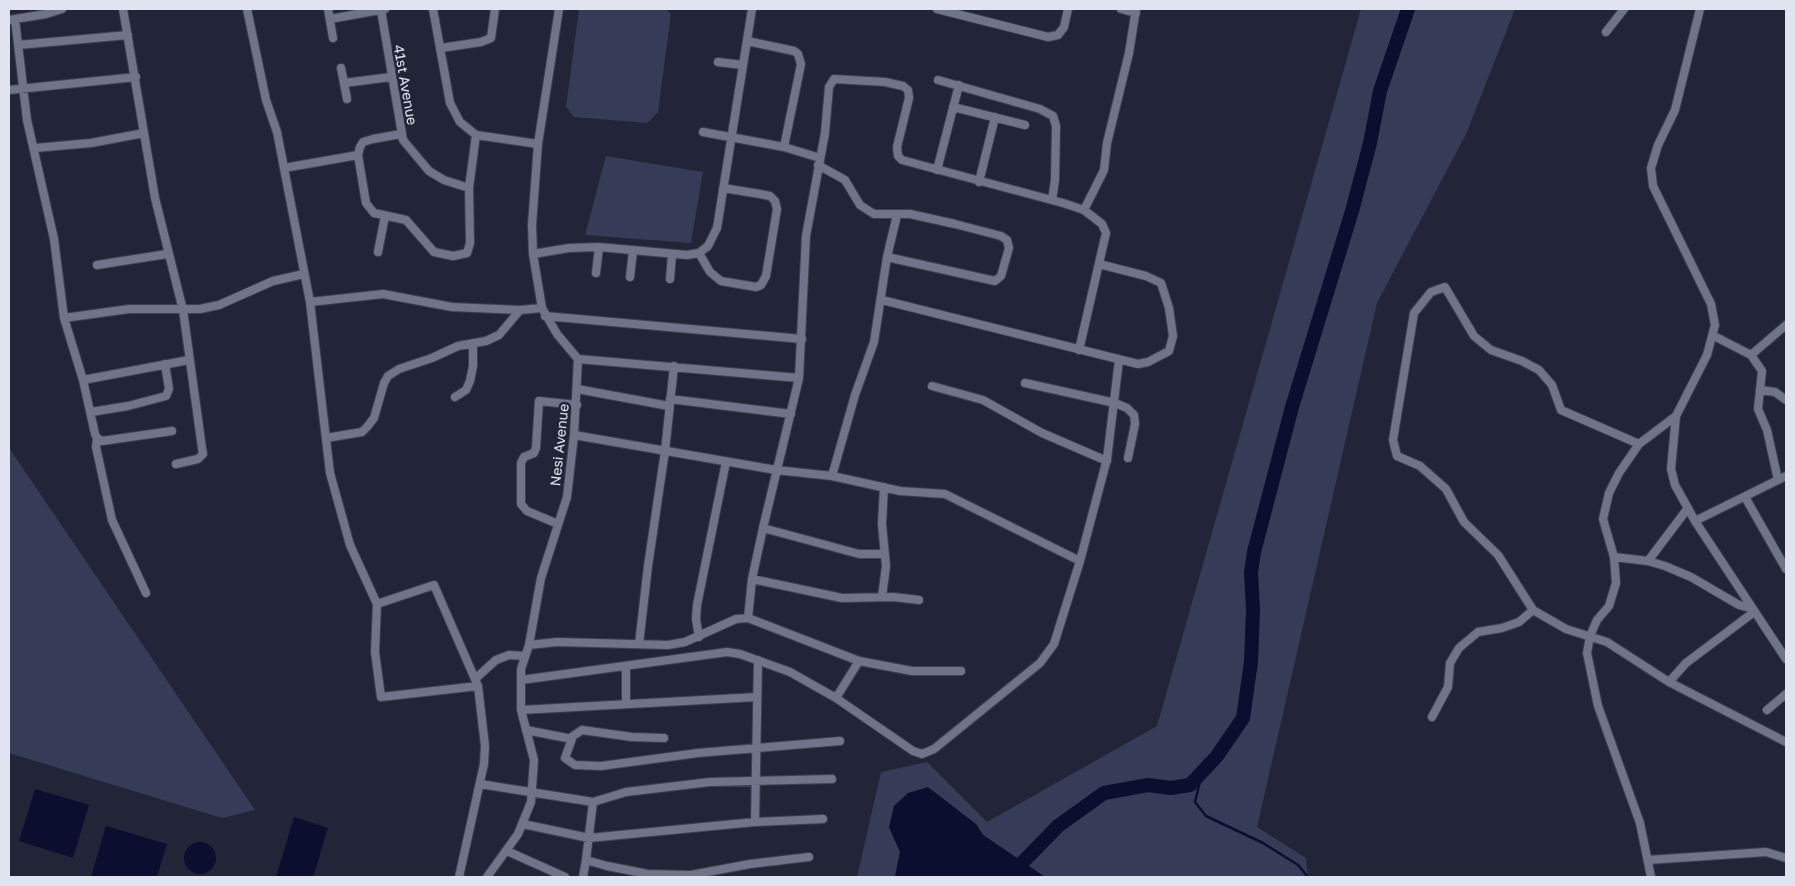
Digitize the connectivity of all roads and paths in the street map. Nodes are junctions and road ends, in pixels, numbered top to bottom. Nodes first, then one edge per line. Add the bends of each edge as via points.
1 (62, 9) edge
2 (123, 9) edge
3 (246, 9) edge
4 (328, 9) edge
5 (383, 9) edge
6 (433, 9) edge
7 (495, 9) edge
8 (560, 9) edge
9 (752, 9) edge
10 (937, 9) edge
11 (1068, 9) edge
12 (1121, 9) edge
13 (1624, 9) edge
14 (1700, 9) edge
15 (1136, 11) edge
16 (330, 19) junction
17 (12, 20) edge
18 (1606, 32) dead end
19 (128, 35) junction
20 (333, 38) dead end
21 (747, 41) junction
22 (18, 44) junction
23 (441, 48) junction
24 (718, 62) dead end
25 (743, 65) junction
26 (341, 68) dead end
27 (136, 77) junction
28 (391, 77) junction
29 (938, 80) dead end
30 (344, 84) junction
31 (959, 85) junction
32 (23, 89) junction
33 (9, 90) edge
34 (347, 100) dead end
35 (953, 107) junction
36 (995, 117) junction
37 (1026, 125) dead end
38 (703, 132) dead end
39 (144, 133) junction
40 (401, 134) junction
41 (476, 135) junction
42 (731, 138) junction
43 (538, 144) junction
44 (784, 147) junction
45 (35, 148) junction
46 (358, 155) junction
47 (819, 162) junction
48 (284, 168) junction
49 (937, 170) junction
50 (979, 182) junction
51 (469, 188) junction
52 (723, 188) junction
53 (1052, 200) junction
54 (1084, 210) junction
55 (385, 216) junction
56 (896, 216) junction
57 (599, 247) junction
58 (633, 251) junction
59 (378, 252) dead end
60 (699, 253) junction
61 (167, 254) junction
62 (533, 254) junction
63 (672, 254) junction
64 (887, 257) junction
65 (1099, 264) junction
66 (97, 265) dead end
67 (596, 273) dead end
68 (304, 274) junction
69 (630, 277) dead end
70 (670, 279) dead end
71 (882, 300) junction
72 (310, 302) junction
73 (183, 310) junction
74 (520, 310) junction
75 (544, 312) junction
76 (64, 318) junction
77 (1786, 325) edge
78 (1714, 336) junction
79 (802, 339) junction
80 (473, 343) junction
81 (1079, 350) junction
82 (1751, 355) junction
83 (578, 359) junction
84 (189, 360) junction
85 (1119, 360) junction
86 (165, 364) junction
87 (674, 366) junction
88 (799, 378) junction
89 (83, 380) junction
90 (1026, 383) dead end
91 (932, 386) dead end
92 (577, 388) junction
93 (1760, 390) junction
94 (455, 397) dead end
95 (1786, 400) edge
96 (670, 403) junction
97 (1115, 403) junction
98 (576, 405) junction
99 (91, 412) junction
100 (791, 414) junction
101 (1676, 416) junction
102 (172, 431) dead end
103 (574, 435) junction
104 (97, 438) junction
105 (326, 438) junction
106 (1639, 444) junction
107 (665, 451) junction
108 (1128, 458) dead end
109 (1107, 461) junction
110 (726, 462) junction
111 (176, 464) dead end
112 (776, 470) junction
113 (832, 476) junction
114 (1786, 476) edge
115 (1778, 480) junction
116 (884, 487) junction
117 (1745, 497) junction
118 (1688, 508) junction
119 (1695, 521) junction
120 (558, 524) junction
121 (762, 528) junction
122 (884, 554) junction
123 (1614, 558) junction
124 (1080, 561) junction
125 (1648, 561) junction
126 (1785, 564) edge
127 (752, 579) junction
128 (146, 593) dead end
129 (882, 597) junction
130 (920, 600) dead end
131 (377, 604) junction
132 (1533, 610) junction
133 (1753, 610) junction
134 (748, 618) junction
135 (1590, 636) junction
136 (699, 637) junction
137 (639, 644) junction
138 (529, 645) junction
139 (1785, 655) edge
140 (524, 656) junction
141 (758, 660) junction
142 (859, 661) junction
143 (626, 666) junction
144 (961, 671) dead end
145 (521, 680) junction
146 (477, 682) junction
147 (1669, 682) junction
148 (1786, 694) edge
149 (757, 697) junction
150 (836, 698) junction
151 (626, 704) junction
152 (521, 710) junction
153 (1767, 710) dead end
154 (1432, 717) dead end
155 (526, 730) junction
156 (664, 738) dead end
157 (572, 739) junction
158 (840, 741) dead end
159 (1786, 742) edge
160 (756, 749) junction
161 (832, 780) dead end
162 (754, 782) junction
163 (480, 784) junction
164 (532, 792) junction
165 (593, 802) junction
166 (823, 819) dead end
167 (755, 822) junction
168 (522, 824) junction
169 (589, 838) junction
170 (507, 851) junction
171 (810, 857) dead end
172 (1786, 858) edge
173 (586, 860) junction
174 (1648, 860) junction
175 (632, 875) edge
176 (459, 877) edge
177 (488, 877) edge
178 (565, 877) edge
179 (583, 877) edge
180 (1651, 877) edge

1 - 17 street
2 - 19 street
3 - 48 street via 266,100 278,132
4 - 16 street
5 - 16 street
5 - 28 street, 41st Avenue
6 - 23 street
7 - 23 street via 491,38
8 - 43 street
9 - 21 street
10 - 11 street via 1048,37 1058,36 1064,27
12 - 15 street
13 - 18 street
14 - 78 street via 1675,110 1658,146 1651,176 1711,304
15 - 54 street via 1104,170
16 - 20 street
17 - 22 street
19 - 22 street
19 - 27 street
21 - 25 street
21 - 44 street via 798,54 801,64
22 - 32 street
23 - 41 street via 450,103 460,122
24 - 25 street
25 - 42 street
26 - 30 street
27 - 32 street
27 - 39 street
28 - 30 street
28 - 40 street, 41st Avenue
29 - 31 street
30 - 34 street
31 - 35 street
31 - 53 street via 1040,109 1053,116 1056,171
32 - 33 street
32 - 45 street
35 - 36 street
35 - 49 street
36 - 37 street
36 - 50 street
38 - 42 street
39 - 45 street via 92,143
39 - 61 street
40 - 46 street via 364,142
40 - 51 street, 41st Avenue via 429,171
41 - 43 street
41 - 51 street
42 - 44 street
42 - 52 street
43 - 62 street via 532,204
44 - 47 street
45 - 76 street via 54,239
46 - 48 street
46 - 55 street via 366,203 374,213
47 - 49 street via 829,88 834,79 885,82 908,90 898,156
47 - 56 street via 845,180 860,205 874,214
47 - 79 street via 806,236
48 - 68 street
49 - 50 street
50 - 53 street
51 - 55 street via 470,244 468,253 463,255 434,252 406,220
52 - 60 street via 713,238
52 - 60 street via 770,196 775,201 777,209 766,276 756,287 721,281 710,272
53 - 54 street
54 - 65 street via 1102,224 1106,233
55 - 59 street
56 - 64 street
56 - 64 street via 910,214 1001,236 1007,240 1009,248 1001,276 995,281
57 - 58 street
57 - 62 street
57 - 67 street
58 - 63 street
58 - 69 street
60 - 63 street
61 - 66 street
61 - 73 street
62 - 75 street
63 - 70 street
64 - 71 street
65 - 81 street
65 - 85 street via 1161,283 1168,308 1173,336 1168,351 1138,364
68 - 72 street
68 - 73 street via 273,281 219,305
71 - 81 street
71 - 113 street via 874,342
72 - 74 street via 383,294 452,307
72 - 105 street
73 - 76 street via 129,310
73 - 84 street
74 - 75 street
74 - 80 street via 499,335
75 - 79 street
75 - 83 street
76 - 89 street
77 - 82 street
78 - 82 street
78 - 101 street
79 - 88 street
80 - 94 street via 470,381 466,390
80 - 105 street via 458,346 388,376 374,418 367,427 362,432
81 - 85 street
82 - 93 street via 1762,371
83 - 87 street
83 - 92 street, Nesi Avenue
84 - 86 street
84 - 111 street via 203,454 198,460
85 - 97 street
86 - 89 street
86 - 99 street via 169,389 166,396
87 - 88 street
87 - 96 street
88 - 100 street
89 - 99 street
90 - 97 street
91 - 109 street via 983,400 1042,433
92 - 96 street
92 - 98 street, Nesi Avenue
93 - 95 street via 1774,392
93 - 115 street via 1758,410 1767,430
96 - 100 street
96 - 107 street
97 - 108 street via 1134,415
97 - 109 street
98 - 103 street, Nesi Avenue
98 - 120 street via 539,401 536,448 521,463 521,504 527,511
99 - 104 street
100 - 112 street
101 - 106 street
101 - 118 street via 1671,469 1675,485
102 - 104 street via 106,440
103 - 107 street
103 - 120 street, Nesi Avenue via 567,497
104 - 128 street via 96,447 112,520
105 - 131 street via 330,473 350,545
106 - 123 street via 1609,493 1603,519
106 - 132 street via 1561,410 1547,378 1539,370 1491,350 1474,336 1445,287 1431,292 1414,313 1393,440 1397,456 1420,466 1446,489 1464,522 1498,555
107 - 110 street
107 - 137 street
109 - 124 street
110 - 112 street
110 - 136 street via 698,605
112 - 113 street
112 - 121 street
113 - 116 street
114 - 115 street
115 - 117 street
116 - 122 street
116 - 124 street via 945,494
117 - 119 street
117 - 126 street
118 - 119 street
118 - 125 street
119 - 133 street
120 - 138 street, Nesi Avenue via 541,578
121 - 122 street via 859,554
121 - 127 street
122 - 129 street via 886,566
123 - 125 street
123 - 135 street via 1614,590 1609,606 1597,620
124 - 150 street via 1049,652 934,750 922,754 913,751
125 - 133 street via 1691,577
127 - 129 street via 842,598
127 - 134 street
129 - 130 street
131 - 146 street via 434,585
131 - 146 street via 375,652 381,697
132 - 135 street via 1554,623
132 - 154 street via 1519,622 1478,632 1459,648 1450,663 1448,688
133 - 139 street
133 - 147 street via 1680,668
134 - 136 street via 736,619
134 - 142 street
135 - 147 street via 1630,655
135 - 174 street via 1588,653 1598,706 1640,823
136 - 137 street via 668,645
137 - 138 street via 557,642
138 - 140 street, Nesi Avenue
140 - 145 street, Nesi Avenue
140 - 146 street via 509,655 496,660
141 - 143 street via 727,652
141 - 149 street
141 - 150 street via 790,672
142 - 144 street via 912,671
142 - 150 street
143 - 145 street
143 - 151 street
145 - 152 street, Nesi Avenue
146 - 163 street via 485,746
147 - 159 street
148 - 153 street
149 - 151 street
149 - 160 street
151 - 152 street
152 - 155 street, Nesi Avenue
155 - 157 street
155 - 164 street, Nesi Avenue via 534,760
156 - 157 street via 582,730
157 - 160 street via 565,758 575,765 600,766
158 - 160 street
160 - 162 street
161 - 162 street
162 - 165 street via 710,782 626,792
162 - 167 street
163 - 164 street
163 - 176 street
164 - 165 street
164 - 168 street, Nesi Avenue
165 - 169 street
166 - 167 street
167 - 169 street
168 - 169 street
168 - 170 street, Nesi Avenue
169 - 173 street
170 - 177 street, Nesi Avenue
170 - 178 street
171 - 175 street via 691,875
172 - 174 street via 1766,852
173 - 175 street
173 - 179 street
174 - 180 street

